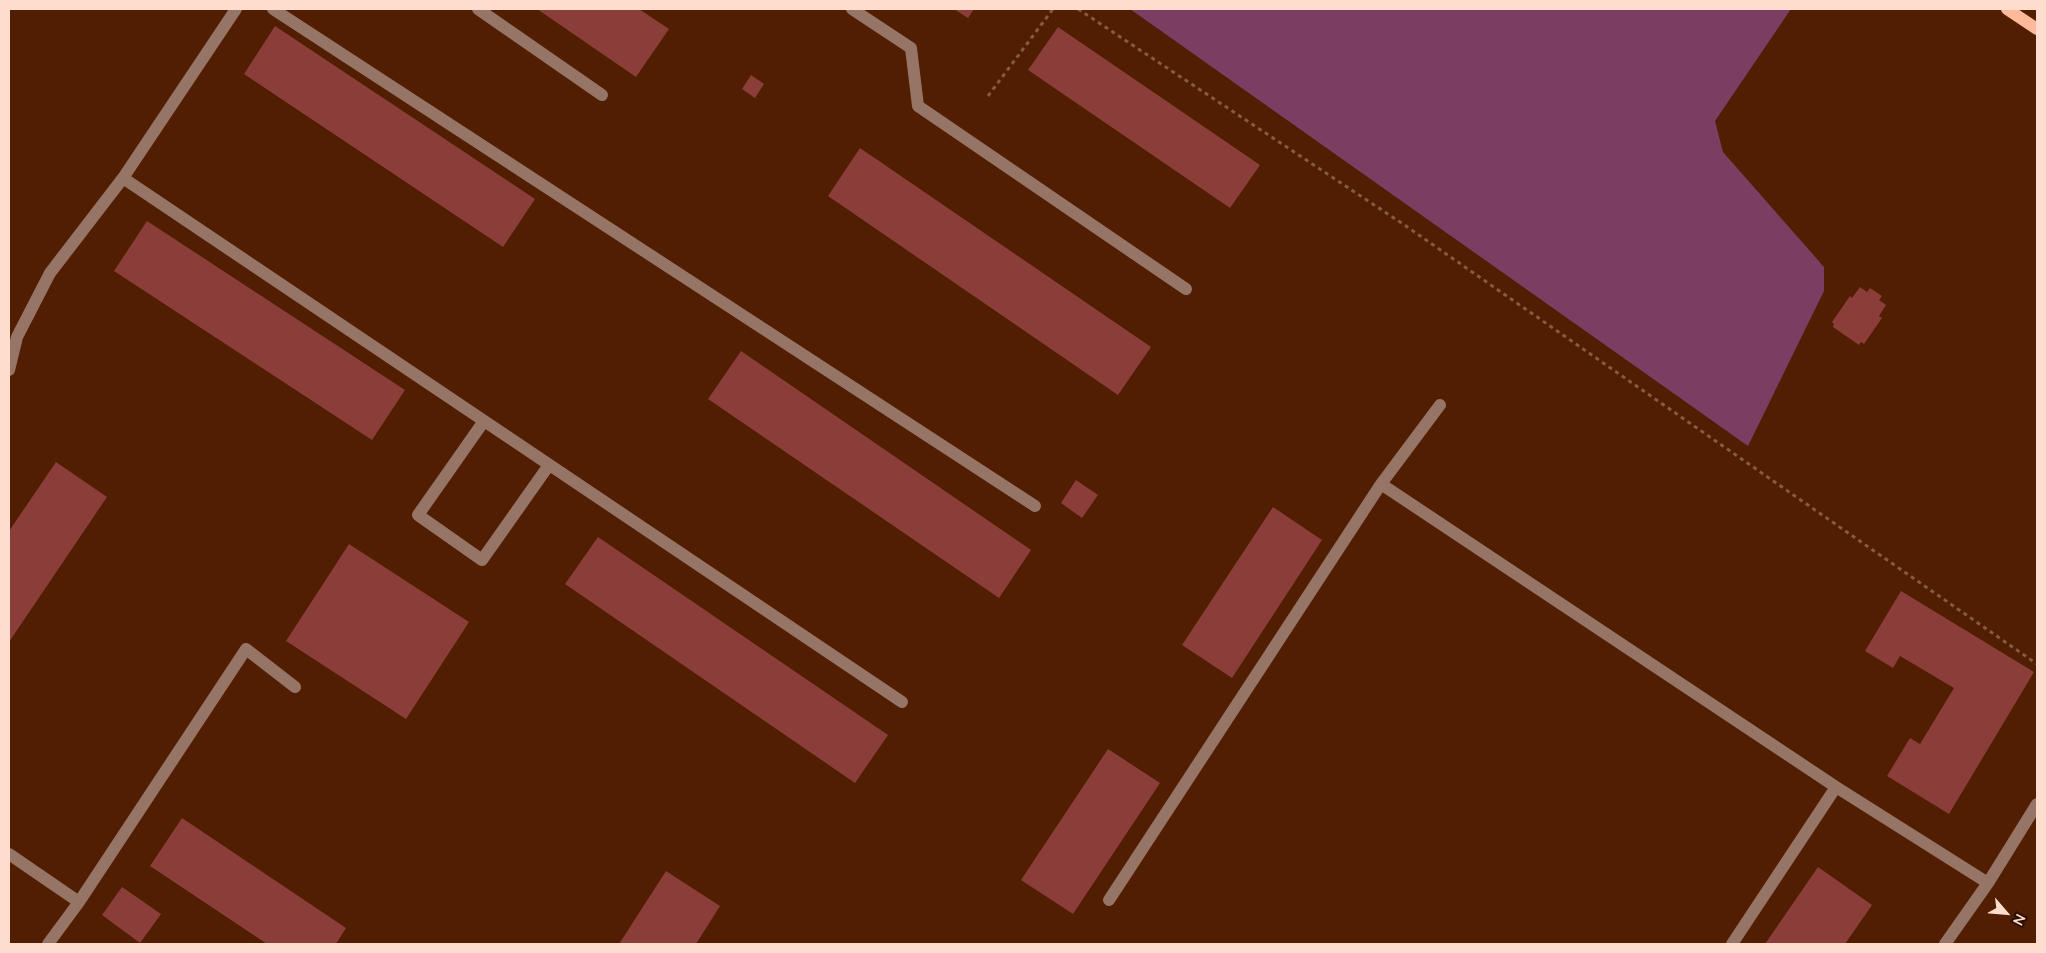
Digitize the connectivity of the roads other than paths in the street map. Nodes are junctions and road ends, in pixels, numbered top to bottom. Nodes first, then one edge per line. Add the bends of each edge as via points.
1 (236, 9) edge
2 (273, 9) edge
3 (478, 9) edge
4 (852, 9) edge
5 (2007, 9) edge
6 (2037, 29) edge
7 (602, 95) dead end
8 (123, 178) junction
9 (1186, 289) dead end
10 (9, 370) edge
11 (1440, 405) dead end
12 (484, 421) junction
13 (550, 465) junction
14 (1381, 484) junction
15 (1036, 506) dead end
16 (295, 687) dead end
17 (902, 702) dead end
18 (1836, 787) junction
19 (2037, 804) edge
20 (9, 854) edge
21 (1988, 883) junction
22 (1109, 900) dead end
23 (80, 902) junction
24 (48, 944) edge
25 (1732, 944) edge
26 (1945, 944) edge

1 - 8 street
2 - 15 street
3 - 7 street
4 - 9 street via 910,48 918,106
5 - 6 main road
8 - 10 street via 50,273 17,337
8 - 12 street
11 - 14 street
12 - 13 street
12 - 13 street via 418,515 482,560
13 - 17 street
14 - 18 street
14 - 22 street
16 - 23 street via 246,649
18 - 21 street
18 - 25 street
19 - 21 street
20 - 23 street
21 - 26 street
23 - 24 street

